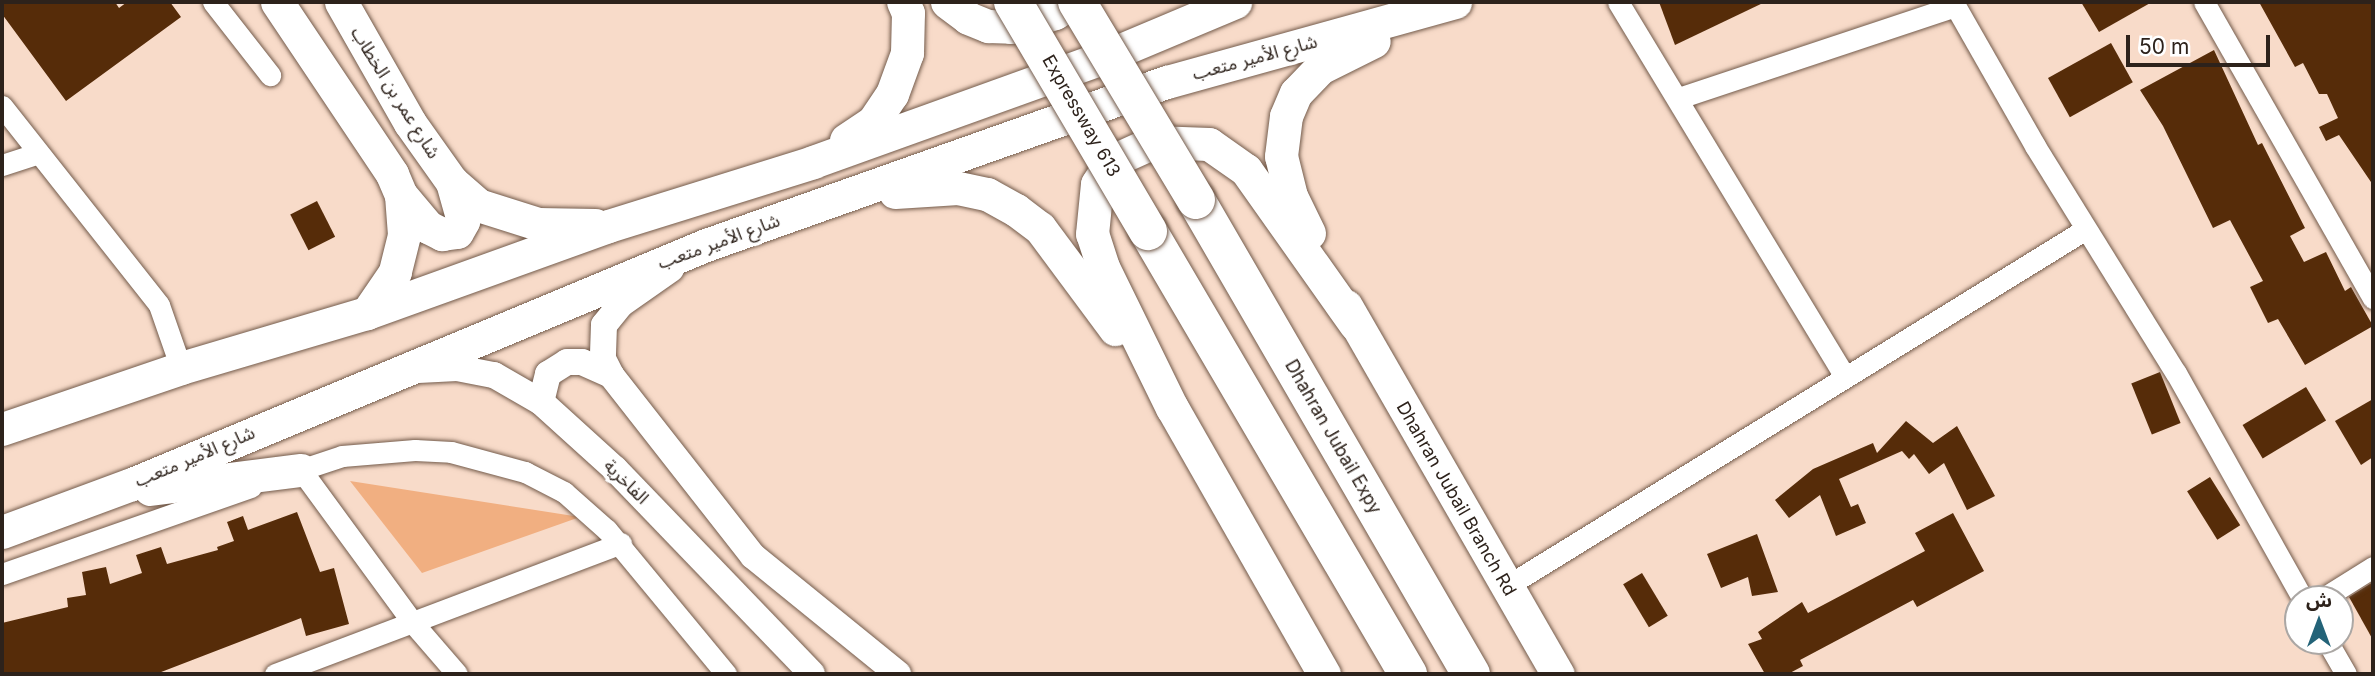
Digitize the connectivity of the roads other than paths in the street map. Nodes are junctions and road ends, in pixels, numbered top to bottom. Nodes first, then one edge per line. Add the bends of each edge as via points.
1 (213, 2) edge
2 (277, 2) edge
3 (341, 2) edge
4 (904, 2) edge
5 (947, 2) edge
6 (1013, 2) edge
7 (1074, 2) edge
8 (1235, 2) edge
9 (1455, 2) edge
10 (1618, 2) edge
11 (2204, 2) edge
12 (1954, 4) edge
13 (270, 75) dead end
14 (1679, 98) junction
15 (2, 106) edge
16 (38, 153) junction
17 (813, 162) junction
18 (2, 165) edge
19 (452, 182) junction
20 (401, 195) junction
21 (834, 200) junction
22 (608, 226) junction
23 (2086, 229) junction
24 (706, 245) junction
25 (2373, 298) edge
26 (368, 313) junction
27 (1355, 324) junction
28 (181, 368) junction
29 (399, 371) junction
30 (611, 374) junction
31 (1845, 377) junction
32 (541, 402) junction
33 (1172, 408) junction
34 (2, 429) edge
35 (301, 470) junction
36 (102, 495) junction
37 (2, 532) edge
38 (621, 543) junction
39 (2373, 567) edge
40 (2, 574) edge
41 (2295, 585) edge
42 (2344, 585) edge
43 (1507, 586) junction
44 (413, 623) junction
45 (2335, 655) edge
46 (275, 674) edge
47 (457, 674) edge
48 (726, 674) edge
49 (812, 674) edge
50 (898, 674) edge
51 (1324, 674) edge
52 (1408, 674) edge
53 (1471, 674) edge
54 (1558, 674) edge
55 (2346, 674) edge

1 - 13 street
2 - 20 main road via 392,174
3 - 19 main road, شارع عمر بن الخطاب via 410,123
4 - 17 main road via 907,53 892,94 873,122
5 - 7 main road via 968,19 1011,27
6 - 52 highway, Expressway 613, bridge
7 - 53 highway, Dhahran Jubail Expy, bridge via 1196,200
8 - 17 main road via 1097,60
9 - 21 main road, شارع الأمير متعب via 1167,82
9 - 27 main road via 1320,68 1296,93 1286,116 1280,156 1291,196
10 - 14 street
11 - 25 street
12 - 14 street
12 - 23 street
14 - 31 street
15 - 16 street
16 - 18 street
16 - 28 street via 159,305
17 - 22 main road
19 - 20 main road via 463,221 457,232 442,234 428,227
19 - 22 main road, شارع عمر بن الخطاب via 478,205 509,218
20 - 26 main road via 404,235 395,272
21 - 24 main road, شارع الأمير متعب
21 - 33 main road via 928,187 958,188 987,194 1016,210 1040,228 1069,264
22 - 26 main road
23 - 31 street
23 - 41 street via 2176,373
24 - 29 main road, شارع الأمير متعب
24 - 30 street via 621,304 604,325 601,345
26 - 28 main road
27 - 33 main road via 1246,170 1227,154 1209,144 1185,141 1154,142 1132,151 1112,161 1097,184 1092,234 1103,267
27 - 43 main road, Dhahran Jubail Branch Rd
28 - 34 main road
29 - 32 street, الفاخرية via 457,369 494,374
29 - 36 main road, شارع الأمير متعب
30 - 32 street via 582,362 567,362 548,374
30 - 50 street via 753,556
31 - 43 street
32 - 49 street, الفاخرية via 615,469
33 - 51 main road
35 - 36 main road
35 - 38 street via 374,451 451,452 486,459 564,492
35 - 40 street
35 - 44 street
36 - 37 main road, شارع الأمير متعب
38 - 44 street
38 - 48 street
39 - 42 street
43 - 54 main road, Dhahran Jubail Branch Rd
44 - 46 street
44 - 47 street
45 - 55 street

